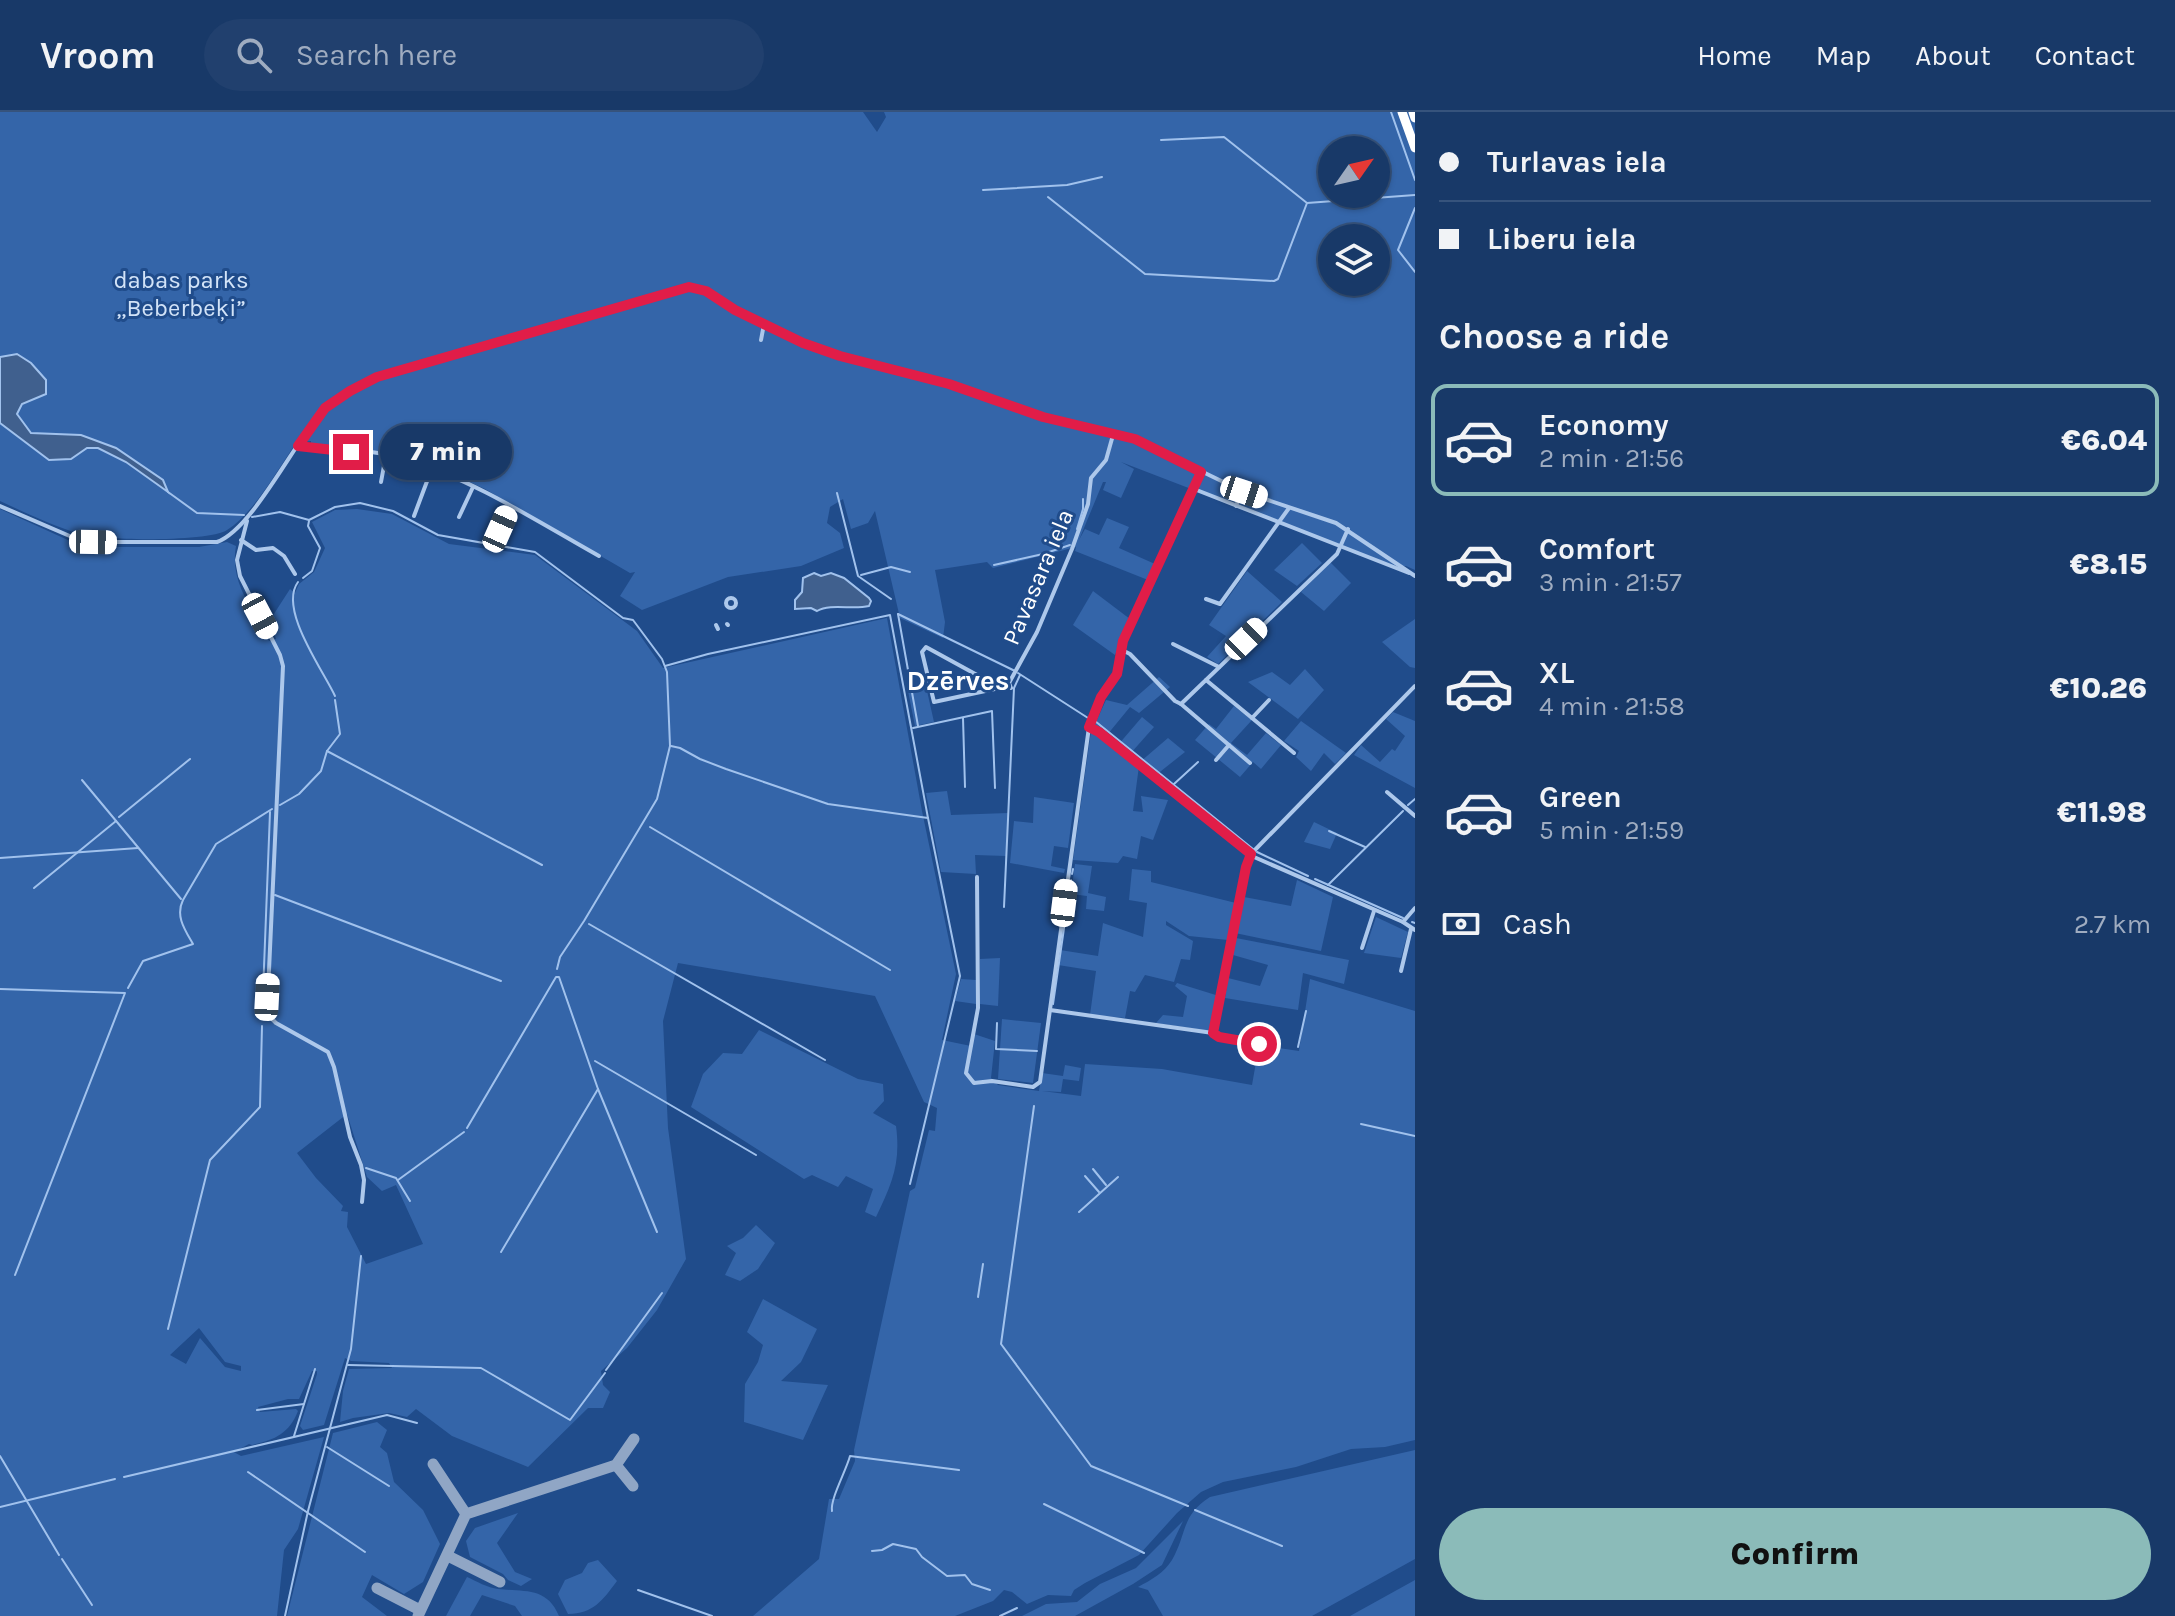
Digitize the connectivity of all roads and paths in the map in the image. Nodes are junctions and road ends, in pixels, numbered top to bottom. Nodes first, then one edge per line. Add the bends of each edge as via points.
1 (1402, 112) edge
2 (1413, 112) edge
3 (1415, 118) edge
4 (1415, 148) edge
5 (764, 324) junction
6 (761, 340) dead end
7 (1113, 435) junction
8 (298, 446) junction
9 (351, 452) junction
10 (386, 455) junction
11 (432, 468) junction
12 (348, 470) dead end
13 (1201, 472) junction
14 (381, 482) dead end
15 (473, 487) junction
16 (1193, 489) junction
17 (1242, 491) junction
18 (0, 506) edge
19 (1236, 506) junction
20 (510, 507) junction
21 (1290, 507) junction
22 (414, 516) dead end
23 (248, 517) junction
24 (459, 517) dead end
25 (1279, 523) junction
26 (500, 529) dead end
27 (1348, 529) junction
28 (241, 540) junction
29 (1340, 546) junction
30 (599, 556) dead end
31 (295, 574) dead end
32 (1415, 576) edge
33 (1206, 599) dead end
34 (1173, 644) dead end
35 (1122, 650) junction
36 (1219, 667) junction
37 (1206, 680) junction
38 (1006, 686) junction
39 (1415, 686) edge
40 (1269, 700) dead end
41 (1181, 704) junction
42 (1252, 718) junction
43 (1089, 727) junction
44 (1229, 745) junction
45 (1294, 753) dead end
46 (1216, 760) dead end
47 (1250, 763) dead end
48 (1387, 792) dead end
49 (1415, 816) edge
50 (1251, 854) junction
51 (977, 877) dead end
52 (1415, 908) edge
53 (1374, 911) junction
54 (1403, 922) junction
55 (1413, 930) edge
56 (1362, 948) dead end
57 (1401, 971) dead end
58 (1050, 1010) junction
59 (1213, 1033) junction
60 (1259, 1044) dead end
61 (362, 1202) dead end

1 - 4 highway
2 - 3 highway
5 - 6 street
5 - 7 street via 840,356
5 - 8 street via 706,291 676,290 377,377 325,408
7 - 13 street via 1135,439
7 - 38 street, Pavasara iela via 1106,460 1091,478 1088,504 1037,632
8 - 9 street
8 - 23 street
9 - 10 street
9 - 12 street
10 - 11 street
10 - 14 street
11 - 15 street
11 - 22 street
13 - 16 street
13 - 17 street
15 - 20 street
15 - 24 street
16 - 19 street
16 - 35 street
17 - 19 street
17 - 21 street
18 - 23 street via 93,542 217,542
19 - 25 street
20 - 26 street
20 - 30 street
21 - 25 street
21 - 27 street
23 - 28 street
25 - 29 street
25 - 33 street via 1220,604
27 - 29 street
27 - 32 street
28 - 31 street via 256,550 273,548
28 - 61 street via 240,576 283,666 267,1014 328,1052 361,1165
29 - 32 street
29 - 36 street
34 - 36 street
35 - 41 street
35 - 43 street via 1117,674
36 - 37 street
37 - 41 street
37 - 42 street
38 - 38 street via 934,702 922,652 926,647
39 - 50 street
40 - 42 street
41 - 44 street
42 - 45 street
43 - 50 street
43 - 58 street
44 - 46 street
44 - 47 street
48 - 49 street
50 - 53 street
50 - 59 street
51 - 58 street via 978,1008 966,1073 970,1081 1037,1085
52 - 54 street
53 - 54 street
53 - 56 street
54 - 55 street
55 - 57 street
58 - 59 street
59 - 60 street

